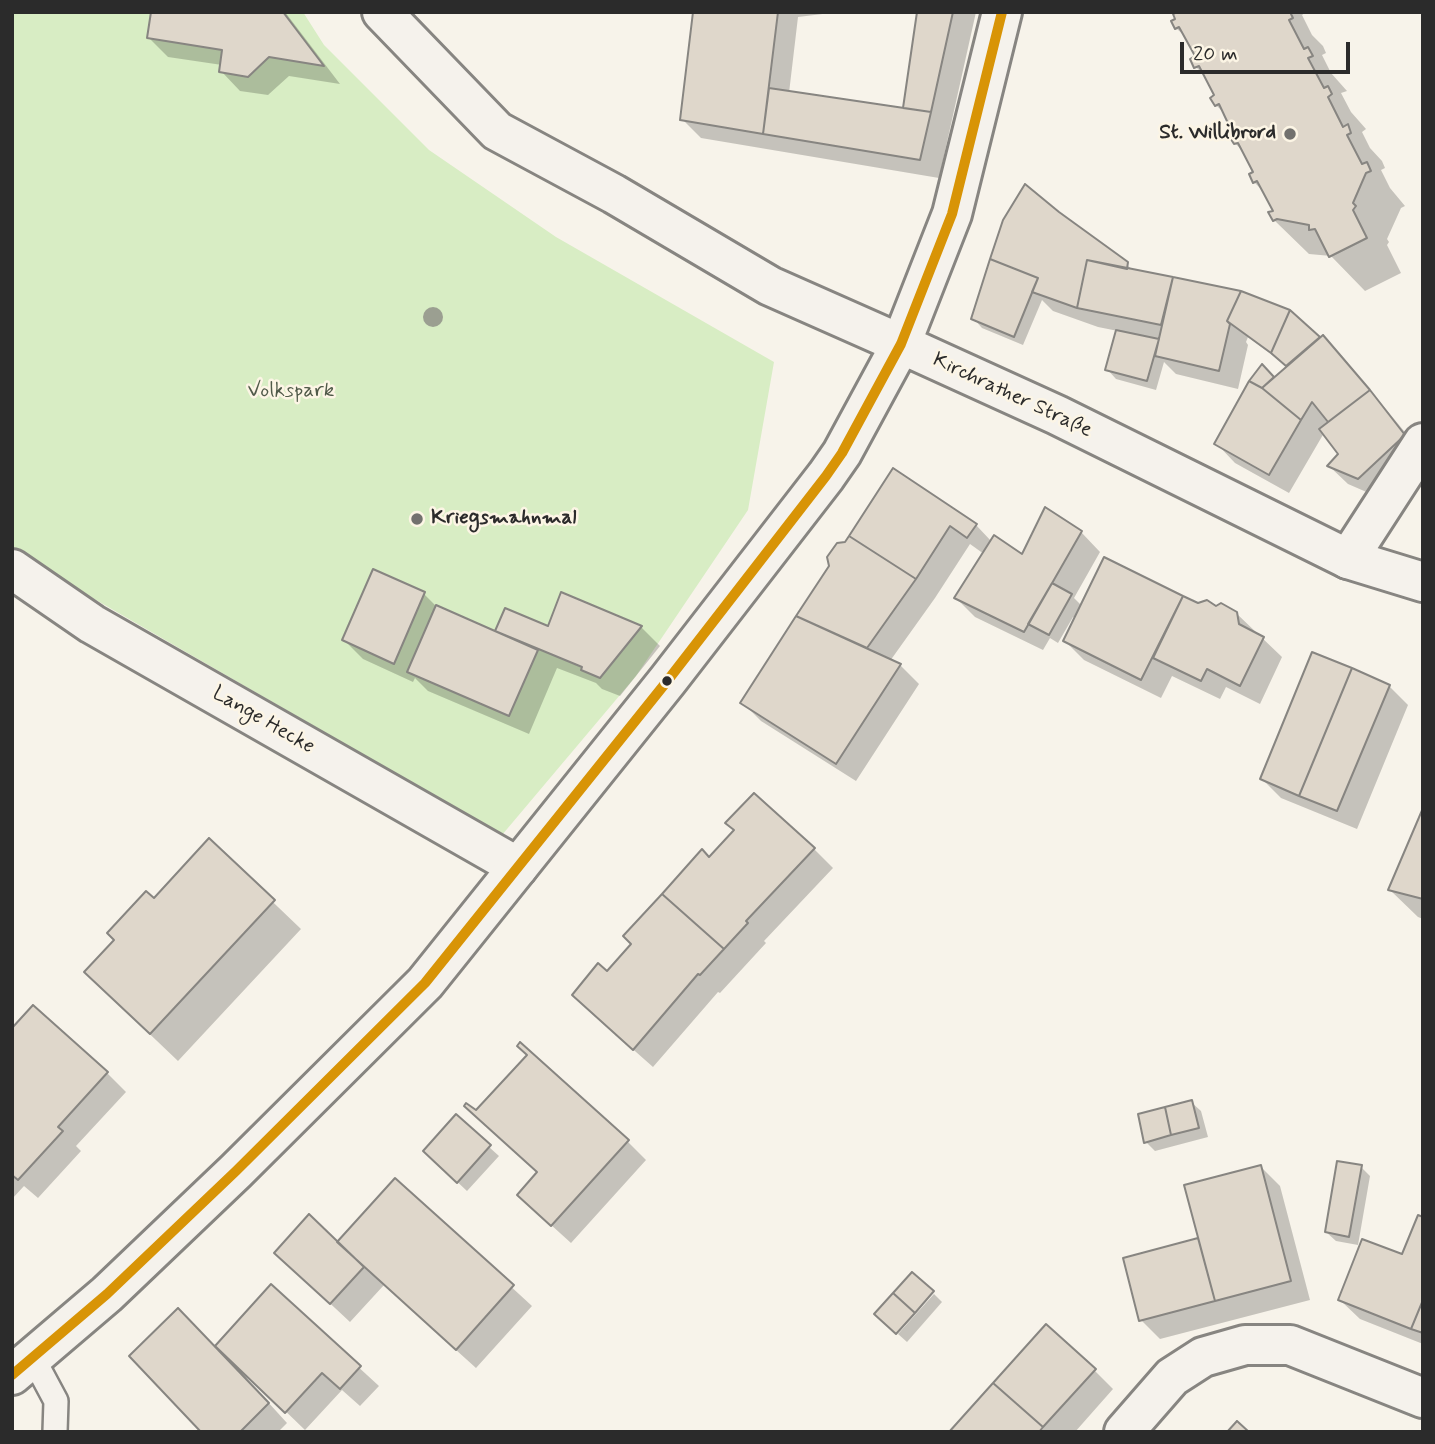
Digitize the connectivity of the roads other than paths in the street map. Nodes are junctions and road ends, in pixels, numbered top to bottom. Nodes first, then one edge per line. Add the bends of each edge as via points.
1 (382, 12) edge
2 (1002, 12) edge
3 (901, 344) junction
4 (1423, 443) edge
5 (1348, 559) junction
6 (12, 569) edge
7 (1423, 582) edge
8 (518, 867) junction
9 (22, 1366) edge
10 (1423, 1398) edge
11 (55, 1432) edge
12 (1124, 1432) edge

1 - 3 main road, Kirchrather Straße via 497,131 770,286
2 - 3 main road via 952,214
3 - 5 main road, Kirchrather Straße via 1057,415
3 - 8 main road via 826,476
4 - 5 main road
5 - 7 main road, Kirchrather Straße
6 - 8 main road, Lange Hecke via 92,624
8 - 9 main road via 425,983 107,1294
9 - 11 lane via 56,1401
10 - 12 main road via 1290,1345 1245,1345 1203,1357 1172,1377

